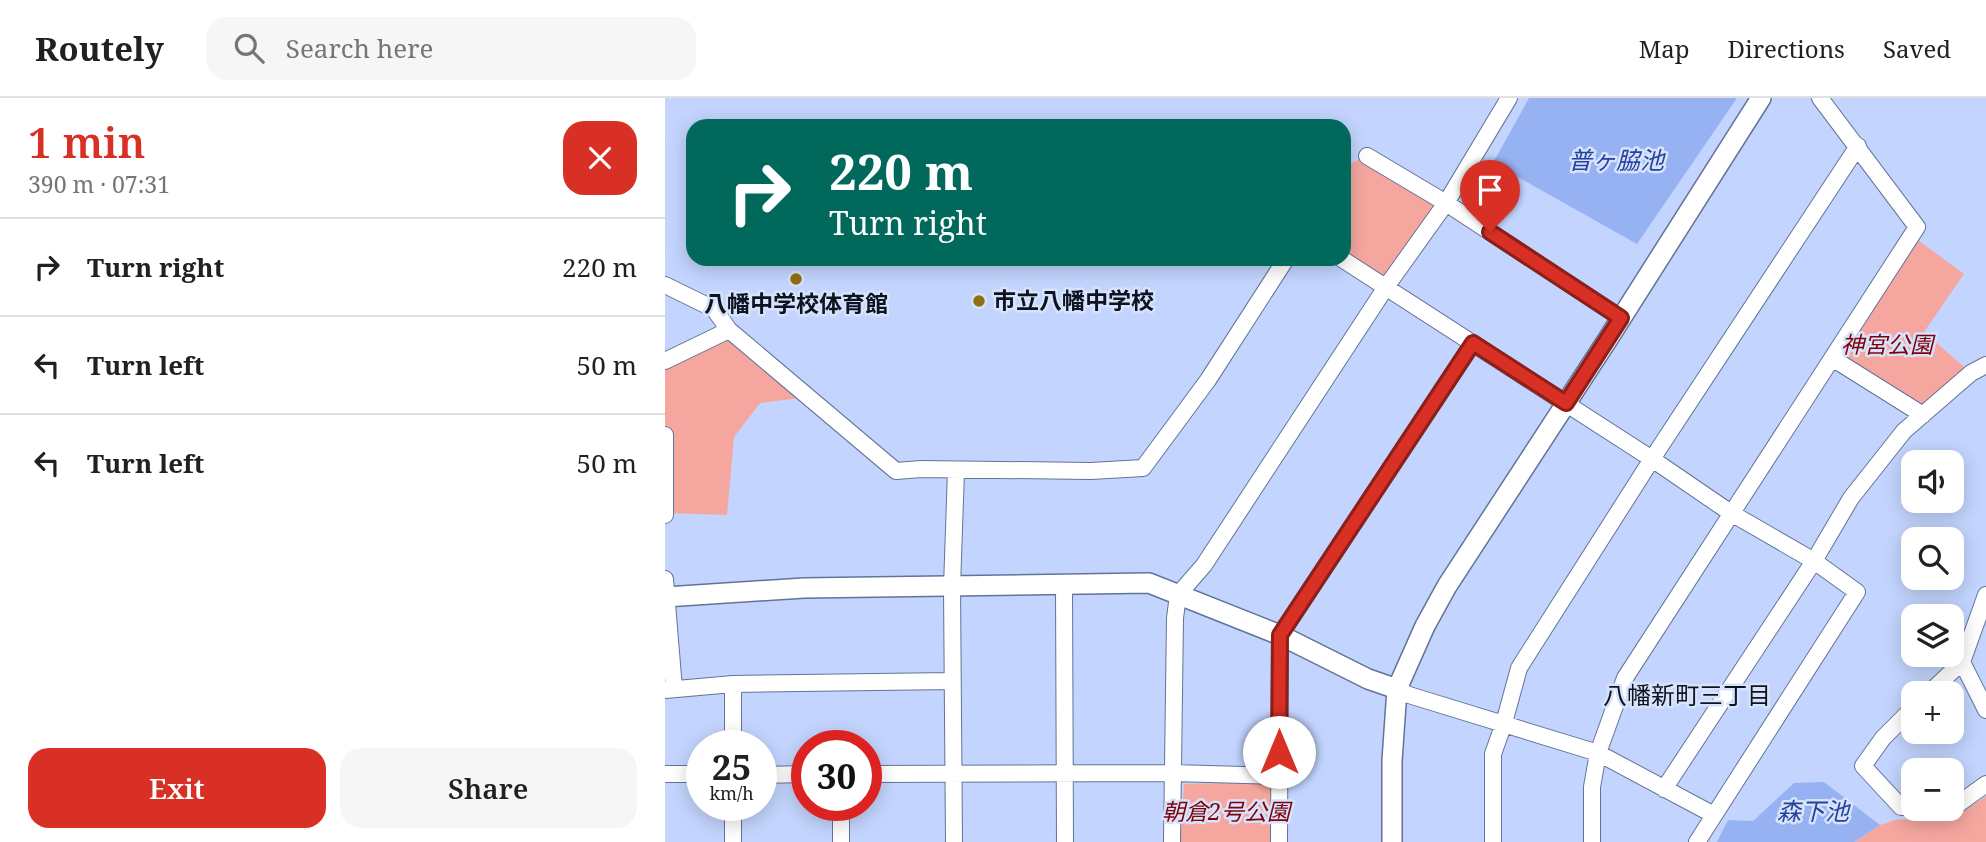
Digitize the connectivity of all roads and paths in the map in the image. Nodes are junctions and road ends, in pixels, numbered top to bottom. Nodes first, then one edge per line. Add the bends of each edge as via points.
1 (1509, 98) edge
2 (1761, 98) edge
3 (1820, 98) edge
4 (1858, 146) junction
5 (1367, 156) dead end
6 (1446, 203) junction
7 (1351, 265) edge
8 (1281, 266) edge
9 (665, 285) edge
10 (1386, 287) junction
11 (1621, 318) junction
12 (729, 330) junction
13 (1473, 343) junction
14 (1832, 358) junction
15 (665, 361) edge
16 (1986, 365) edge
17 (1566, 403) junction
18 (1923, 415) junction
19 (665, 435) edge
20 (1652, 459) junction
21 (956, 471) junction
22 (1731, 513) junction
23 (665, 515) edge
24 (1814, 561) junction
25 (665, 579) edge
26 (1064, 584) junction
27 (952, 587) junction
28 (1178, 595) junction
29 (1986, 595) edge
30 (665, 597) edge
31 (1280, 635) junction
32 (1964, 656) edge
33 (1964, 666) edge
34 (1957, 667) edge
35 (952, 681) junction
36 (1942, 681) edge
37 (733, 684) junction
38 (670, 689) edge
39 (1397, 690) junction
40 (1986, 710) edge
41 (1901, 720) edge
42 (1504, 723) junction
43 (733, 730) edge
44 (1598, 753) junction
45 (1172, 773) junction
46 (665, 774) edge
47 (686, 774) edge
48 (882, 774) edge
49 (954, 774) junction
50 (1065, 775) junction
51 (1279, 776) junction
52 (1986, 784) edge
53 (1664, 789) junction
54 (1964, 800) edge
55 (1901, 807) edge
56 (1714, 815) junction
57 (733, 821) edge
58 (841, 821) edge
59 (733, 842) edge
60 (841, 842) edge
61 (954, 842) edge
62 (1065, 842) edge
63 (1172, 842) edge
64 (1279, 842) edge
65 (1392, 842) edge
66 (1493, 842) edge
67 (1592, 842) edge
68 (1697, 842) edge

1 - 6 street
2 - 11 street
3 - 4 street
4 - 14 street via 1917,227
4 - 20 street
5 - 6 street
6 - 10 street
6 - 11 street
7 - 10 street
8 - 21 street via 1143,468
9 - 12 street via 714,309
10 - 13 street
10 - 28 street via 1204,565
11 - 17 street
12 - 15 street
12 - 21 street via 896,471
13 - 17 street
13 - 31 street
14 - 18 street
14 - 22 street
16 - 18 street
17 - 20 street
17 - 39 street via 1447,586
18 - 24 street via 1904,431 1851,498
19 - 23 street
20 - 22 street
20 - 42 street via 1519,668
21 - 27 street
22 - 24 street
22 - 44 street via 1625,678
24 - 53 street
24 - 56 street via 1857,592
25 - 30 street
26 - 27 street
26 - 28 street via 1149,583
26 - 50 street
27 - 30 street via 804,588
27 - 35 street
28 - 31 street
28 - 45 street
29 - 32 street
30 - 38 street
31 - 39 street
31 - 51 street
33 - 40 street
34 - 36 street
35 - 37 street
35 - 49 street
37 - 38 street
37 - 43 street
39 - 42 street
39 - 65 street
41 - 55 street via 1863,765
42 - 44 street
42 - 66 street via 1493,754
44 - 53 street
44 - 67 street via 1592,787
45 - 50 street
45 - 51 street
45 - 63 street
46 - 47 street
48 - 49 street
49 - 50 street
49 - 61 street
50 - 62 street
51 - 64 street
52 - 54 street
53 - 56 street
56 - 68 street
57 - 59 street
58 - 60 street

